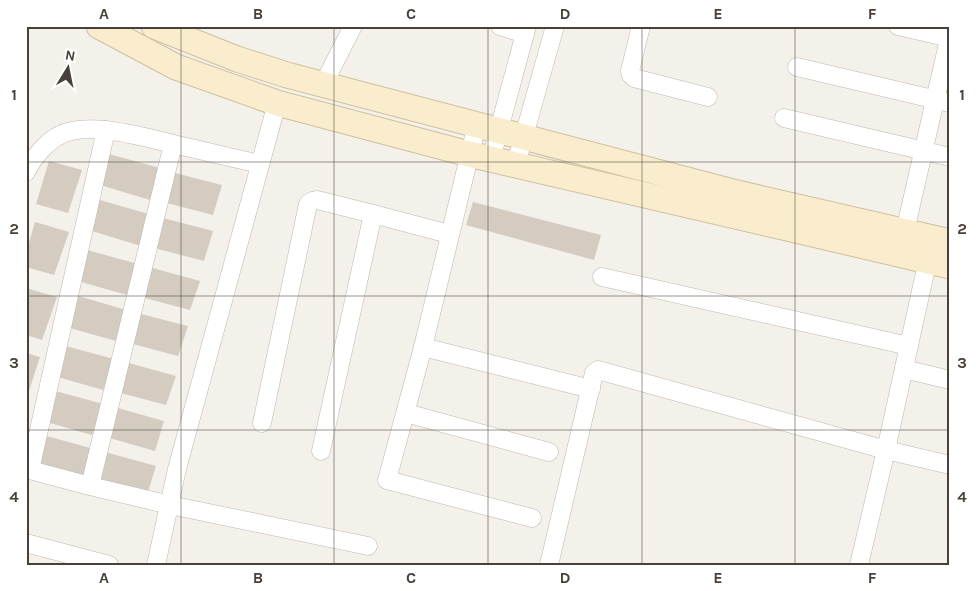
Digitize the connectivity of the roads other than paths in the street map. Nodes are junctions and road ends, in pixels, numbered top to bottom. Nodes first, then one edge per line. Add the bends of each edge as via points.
1 (99, 26) edge
2 (353, 26) edge
3 (500, 26) edge
4 (555, 26) edge
5 (641, 26) edge
6 (898, 26) edge
7 (156, 27) edge
8 (526, 30) edge
9 (950, 37) edge
10 (797, 67) dead end
11 (323, 85) junction
12 (708, 97) dead end
13 (942, 101) edge
14 (277, 103) junction
15 (784, 118) dead end
16 (488, 127) junction
17 (106, 130) junction
18 (523, 137) junction
19 (173, 144) junction
20 (923, 151) junction
21 (480, 156) junction
22 (950, 157) edge
23 (260, 164) junction
24 (516, 164) junction
25 (26, 172) edge
26 (373, 214) junction
27 (905, 231) junction
28 (450, 234) junction
29 (940, 251) edge
30 (602, 277) dead end
31 (909, 346) junction
32 (423, 347) junction
33 (904, 369) junction
34 (950, 380) edge
35 (591, 389) junction
36 (406, 413) junction
37 (262, 424) dead end
38 (886, 450) junction
39 (321, 452) dead end
40 (549, 452) dead end
41 (950, 465) edge
42 (28, 470) edge
43 (90, 486) junction
44 (170, 504) junction
45 (532, 518) dead end
46 (26, 544) edge
47 (368, 546) dead end
48 (109, 565) edge
49 (156, 565) edge
50 (549, 565) edge
51 (858, 565) edge

1 - 14 street via 176,67
2 - 11 street
3 - 8 street
4 - 18 street
5 - 12 street via 631,75
6 - 9 street
7 - 11 street via 237,59
8 - 16 street
9 - 13 street
10 - 13 street
11 - 16 street
13 - 20 street
14 - 21 street
14 - 23 street
15 - 20 street
16 - 18 street
16 - 21 street
17 - 19 street
17 - 25 street via 60,134 45,147
17 - 42 street
18 - 24 street
18 - 27 street via 727,191
19 - 23 street
19 - 43 street
20 - 22 street
20 - 27 street
21 - 24 street
21 - 28 street
23 - 44 street
24 - 29 street
26 - 28 street
26 - 37 street via 317,200 308,204
26 - 39 street
27 - 29 street
28 - 32 street
29 - 31 street
30 - 31 street
31 - 33 street
32 - 35 street
32 - 36 street
33 - 34 street
33 - 38 street
35 - 38 street via 594,373 601,370
35 - 50 street
36 - 40 street
36 - 45 street via 387,480
38 - 41 street
38 - 51 street
42 - 43 street
43 - 44 street
44 - 47 street
44 - 49 street
46 - 48 street

